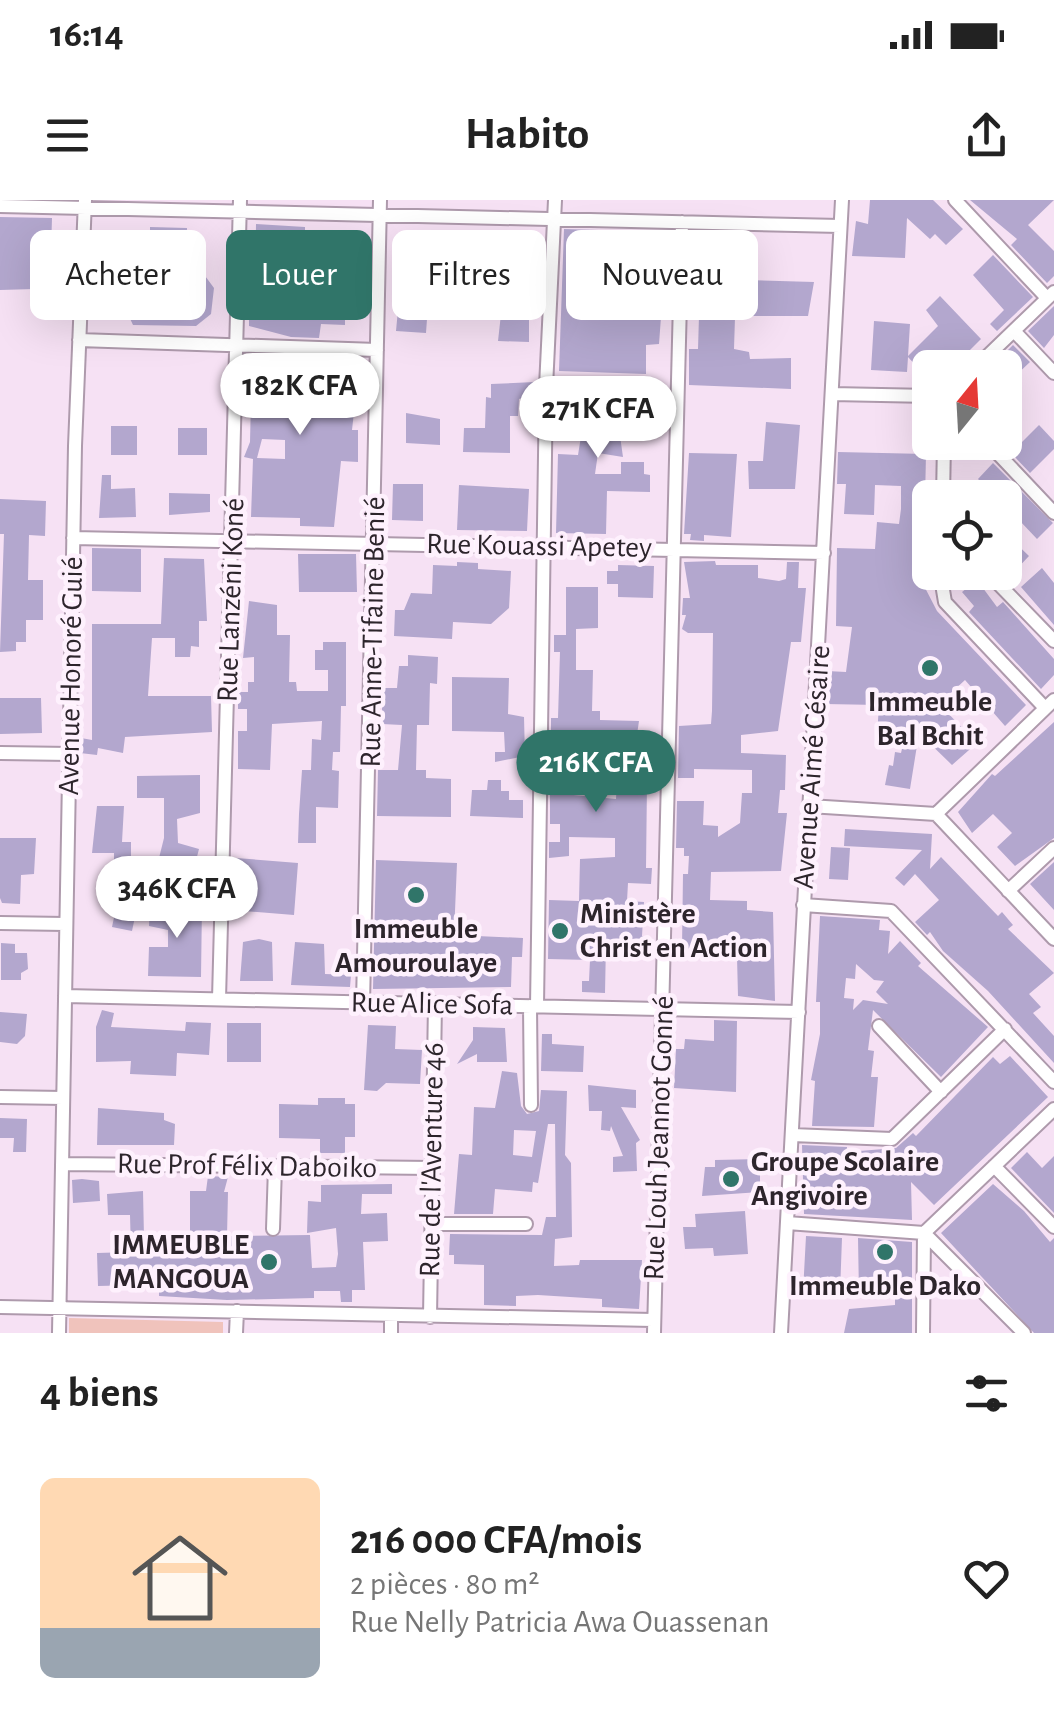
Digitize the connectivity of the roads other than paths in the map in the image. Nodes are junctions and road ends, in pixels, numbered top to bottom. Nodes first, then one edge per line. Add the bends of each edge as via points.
1 (380, 200) edge
2 (555, 200) edge
3 (842, 200) edge
4 (955, 200) edge
5 (85, 204) edge
6 (0, 206) edge
7 (240, 206) edge
8 (379, 215) junction
9 (554, 220) junction
10 (682, 222) junction
11 (840, 226) junction
12 (1050, 295) edge
13 (1014, 330) junction
14 (78, 340) junction
15 (238, 344) junction
16 (378, 350) junction
17 (993, 350) edge
18 (1054, 373) edge
19 (832, 394) junction
20 (912, 396) edge
21 (1004, 460) edge
22 (1054, 513) edge
23 (74, 538) junction
24 (234, 538) junction
25 (376, 544) junction
26 (543, 546) junction
27 (676, 549) junction
28 (824, 553) junction
29 (943, 590) edge
30 (1004, 590) edge
31 (1054, 641) edge
32 (1050, 704) edge
33 (0, 753) edge
34 (70, 754) junction
35 (809, 806) junction
36 (936, 814) junction
37 (1054, 848) edge
38 (1008, 891) junction
39 (804, 905) junction
40 (0, 922) edge
41 (65, 924) junction
42 (1054, 939) edge
43 (64, 996) junction
44 (219, 999) junction
45 (435, 1003) junction
46 (362, 1004) junction
47 (533, 1006) junction
48 (663, 1007) junction
49 (799, 1012) junction
50 (879, 1026) dead end
51 (1005, 1029) junction
52 (1054, 1082) edge
53 (941, 1092) junction
54 (0, 1097) edge
55 (63, 1098) junction
56 (532, 1106) dead end
57 (1054, 1108) edge
58 (792, 1136) junction
59 (62, 1164) junction
60 (275, 1166) junction
61 (994, 1166) junction
62 (432, 1168) junction
63 (787, 1223) junction
64 (431, 1224) junction
65 (526, 1224) dead end
66 (1054, 1227) edge
67 (273, 1229) dead end
68 (924, 1233) junction
69 (0, 1306) edge
70 (60, 1309) junction
71 (237, 1311) junction
72 (391, 1316) junction
73 (430, 1318) junction
74 (524, 1326) edge
75 (654, 1326) edge
76 (60, 1333) edge
77 (236, 1333) edge
78 (391, 1333) edge
79 (782, 1333) edge
80 (923, 1333) edge
81 (1024, 1333) edge

1 - 8 street, Rue Anne-Tifaine Benié
2 - 9 street
3 - 11 street, Avenue Aimé Césaire
4 - 12 street
5 - 6 street
5 - 7 street
5 - 14 street, Avenue Honoré Guié
7 - 8 street
7 - 15 street, Rue Lanzéni Koné
8 - 9 street
8 - 16 street, Rue Anne-Tifaine Benié
9 - 10 street
9 - 26 street
10 - 11 street
10 - 27 street, Rue Louh Jeannot Gonné
11 - 19 street, Avenue Aimé Césaire
12 - 13 street
13 - 17 street
13 - 18 street
14 - 15 street
14 - 23 street, Avenue Honoré Guié
15 - 16 street
15 - 24 street, Rue Lanzéni Koné
16 - 25 street, Rue Anne-Tifaine Benié
19 - 20 street
19 - 28 street, Avenue Aimé Césaire
21 - 22 street
23 - 24 street, Rue Kouassi Apetey
23 - 34 street, Avenue Honoré Guié
24 - 25 street, Rue Kouassi Apetey
24 - 44 street, Rue Lanzéni Koné
25 - 26 street, Rue Kouassi Apetey
25 - 46 street, Rue Anne-Tifaine Benié
26 - 27 street, Rue Kouassi Apetey
26 - 47 street
27 - 28 street, Rue Kouassi Apetey
27 - 48 street, Rue Louh Jeannot Gonné
28 - 35 street, Avenue Aimé Césaire
29 - 32 street via 945,602
30 - 31 street
32 - 36 street
33 - 34 street
34 - 41 street, Avenue Honoré Guié
35 - 36 street
35 - 39 street, Avenue Aimé Césaire
36 - 38 street
37 - 38 street
38 - 42 street
39 - 49 street, Avenue Aimé Césaire
39 - 51 street via 892,911
40 - 41 street
41 - 43 street, Avenue Honoré Guié
43 - 44 street, Rue Alice Sofa
43 - 55 street, Avenue Honoré Guié
44 - 46 street, Rue Alice Sofa
45 - 46 street, Rue Alice Sofa
45 - 47 street, Rue Alice Sofa
45 - 62 street, Rue de l'Aventure 46
47 - 48 street, Rue Alice Sofa
47 - 56 street
48 - 49 street, Rue Alice Sofa
48 - 75 street, Rue Louh Jeannot Gonné
49 - 58 street, Avenue Aimé Césaire
50 - 53 street
51 - 52 street
51 - 53 street
53 - 58 street via 892,1138
54 - 55 street
55 - 59 street, Avenue Honoré Guié
57 - 61 street
58 - 63 street, Avenue Aimé Césaire
59 - 60 street, Rue Prof Félix Daboiko
59 - 70 street, Avenue Honoré Guié
60 - 62 street, Rue Prof Félix Daboiko
60 - 67 street
61 - 66 street
61 - 68 street
62 - 64 street, Rue de l'Aventure 46
63 - 68 street
63 - 79 street, Avenue Aimé Césaire
64 - 65 street
64 - 73 street, Rue de l'Aventure 46
68 - 80 street
68 - 81 street
69 - 70 street
70 - 71 street
70 - 76 street, Avenue Honoré Guié
71 - 72 street
71 - 77 street
72 - 73 street
72 - 78 street
73 - 74 street
74 - 75 street

